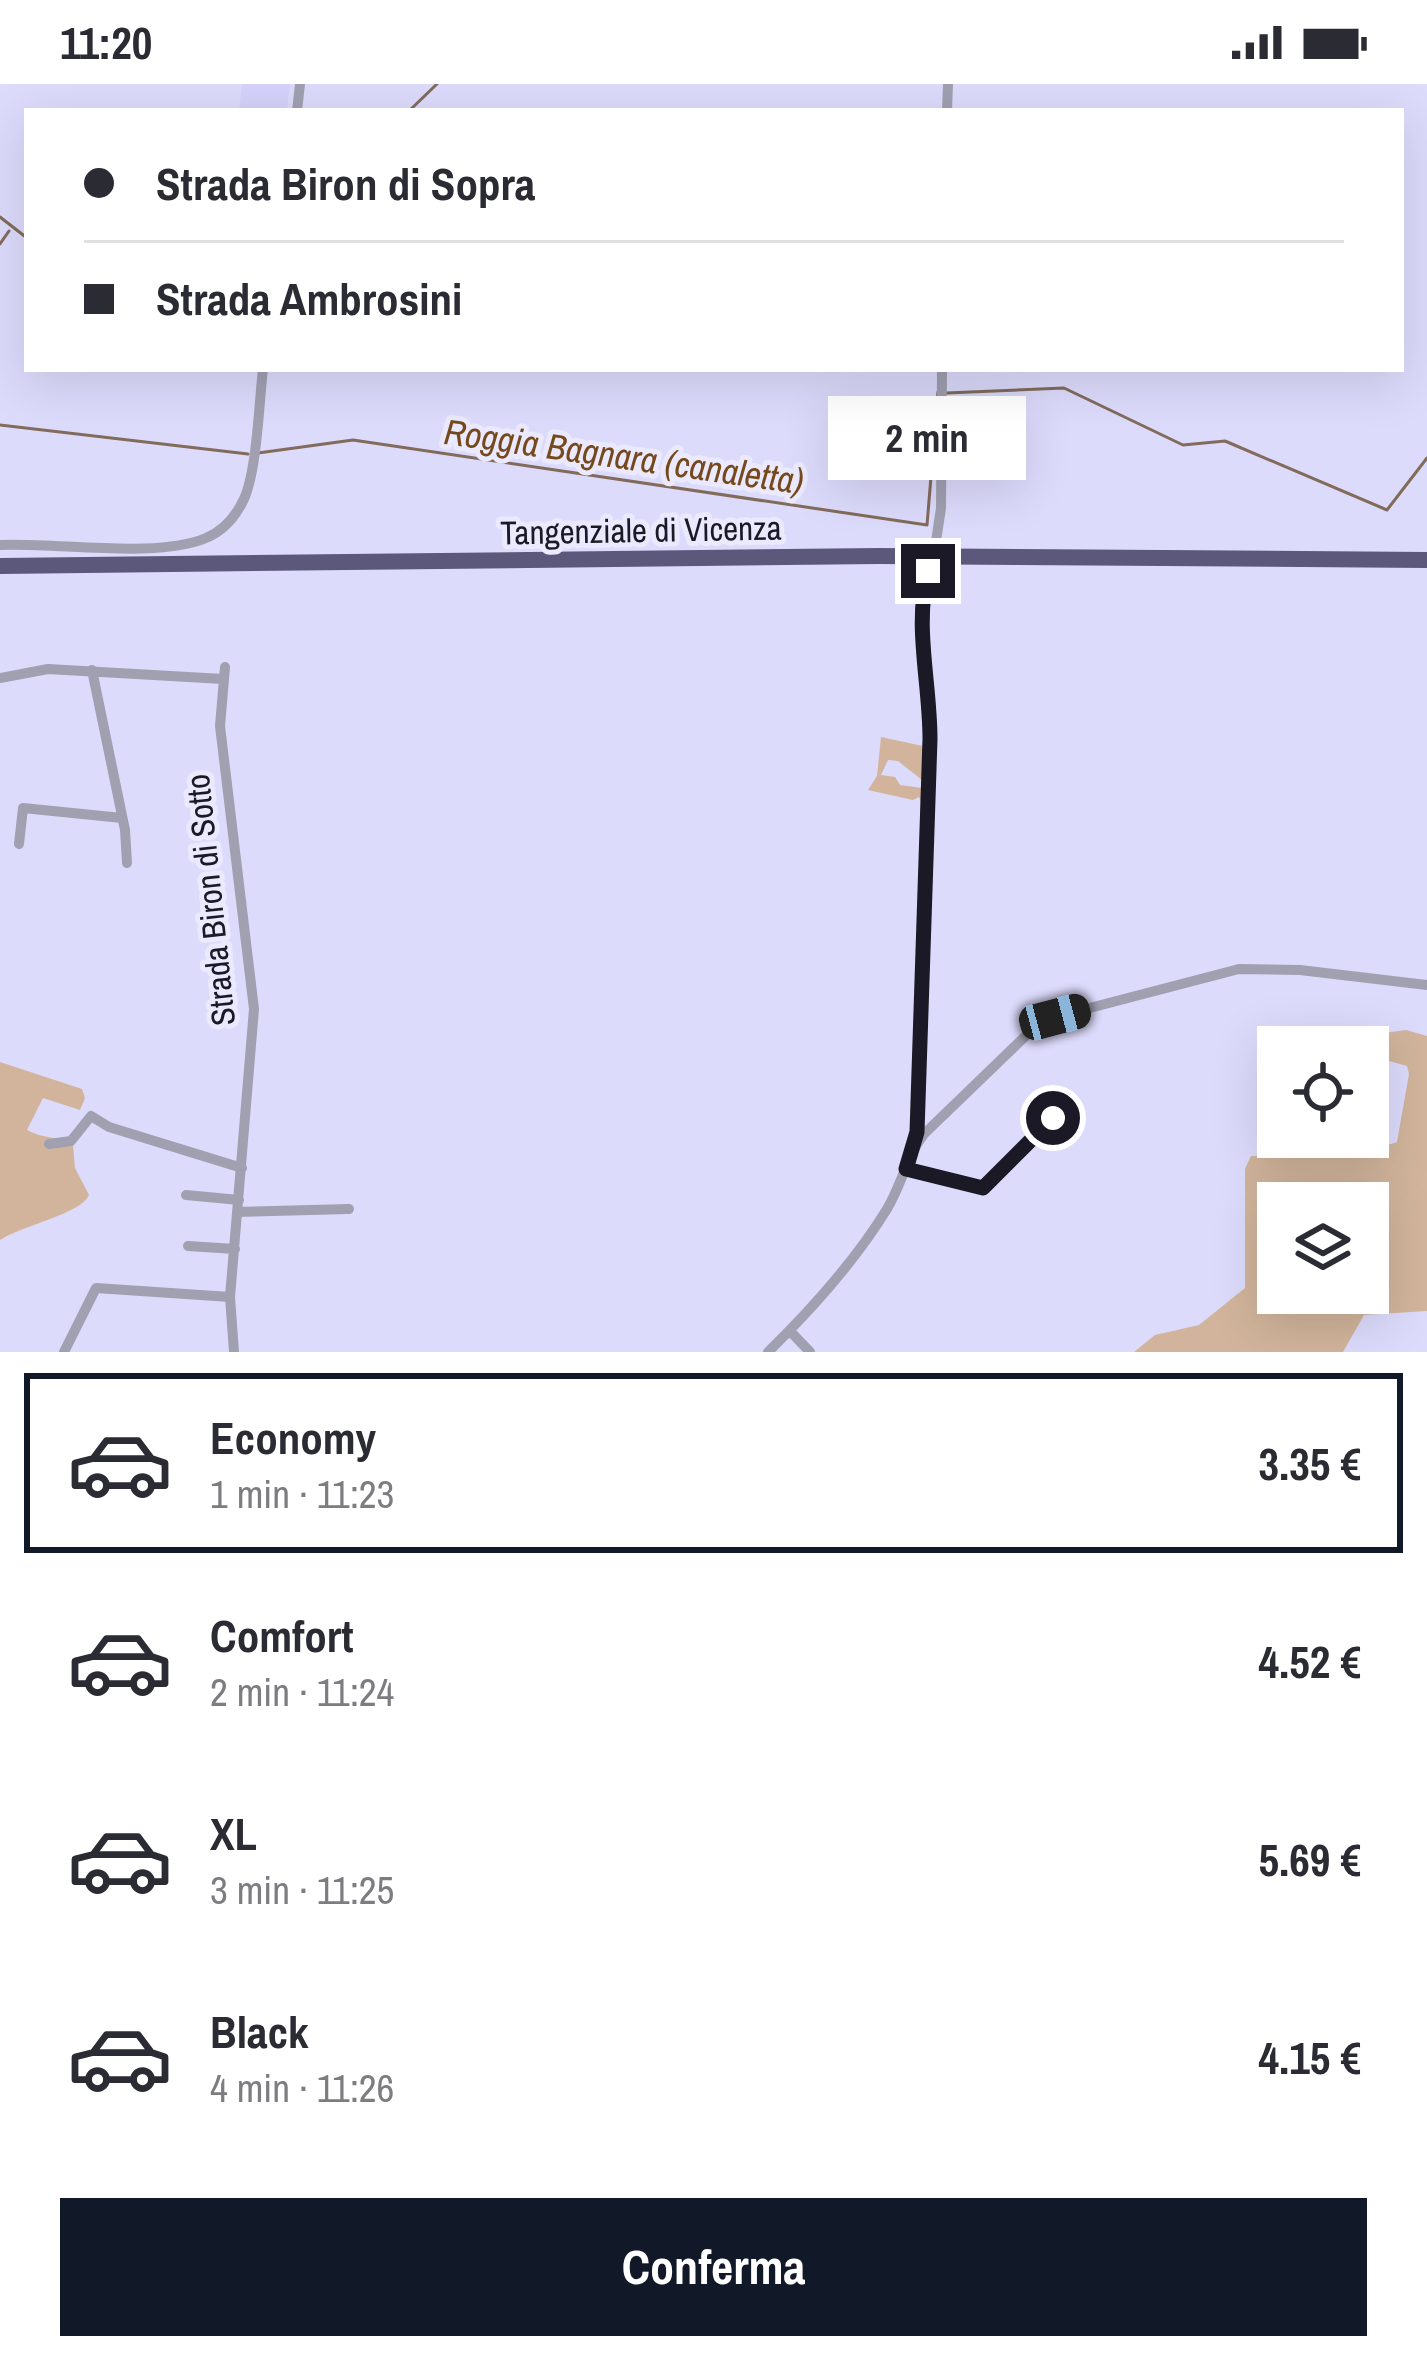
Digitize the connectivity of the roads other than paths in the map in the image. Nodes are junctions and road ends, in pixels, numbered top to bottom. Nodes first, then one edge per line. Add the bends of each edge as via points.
1 (263, 372) edge
2 (942, 372) edge
3 (0, 545) edge
4 (934, 548) dead end
5 (1427, 560) edge
6 (0, 566) edge
7 (928, 571) dead end
8 (92, 670) junction
9 (0, 678) edge
10 (122, 818) junction
11 (19, 844) dead end
12 (127, 863) dead end
13 (1427, 986) edge
14 (1068, 1107) dead end
15 (49, 1144) dead end
16 (916, 1144) junction
17 (242, 1168) junction
18 (906, 1169) junction
19 (186, 1195) dead end
20 (238, 1206) junction
21 (350, 1209) dead end
22 (188, 1246) dead end
23 (235, 1249) junction
24 (230, 1297) junction
25 (790, 1330) junction
26 (64, 1352) edge
27 (234, 1352) edge
28 (768, 1352) edge
29 (810, 1352) edge

1 - 3 street via 247,494 209,537 151,546
2 - 4 street
5 - 6 highway, Tangenziale di Vicenza via 879,556
7 - 16 street via 920,613 930,739
8 - 9 street
8 - 10 street
8 - 17 street, Strada Biron di Sotto via 224,673 220,726 254,1009
10 - 11 street via 23,808
10 - 12 street
13 - 16 street via 1239,970 1055,1017 1039,1023
14 - 18 street via 983,1188
15 - 17 street via 71,1141 91,1116
16 - 18 street
17 - 20 street, Strada Biron di Sotto
18 - 25 street via 854,1257
19 - 20 street
20 - 21 street
20 - 23 street, Strada Biron di Sotto
22 - 23 street
23 - 24 street, Strada Biron di Sotto
24 - 26 street via 96,1288
24 - 27 street, Strada Biron di Sotto
25 - 28 street
25 - 29 street

